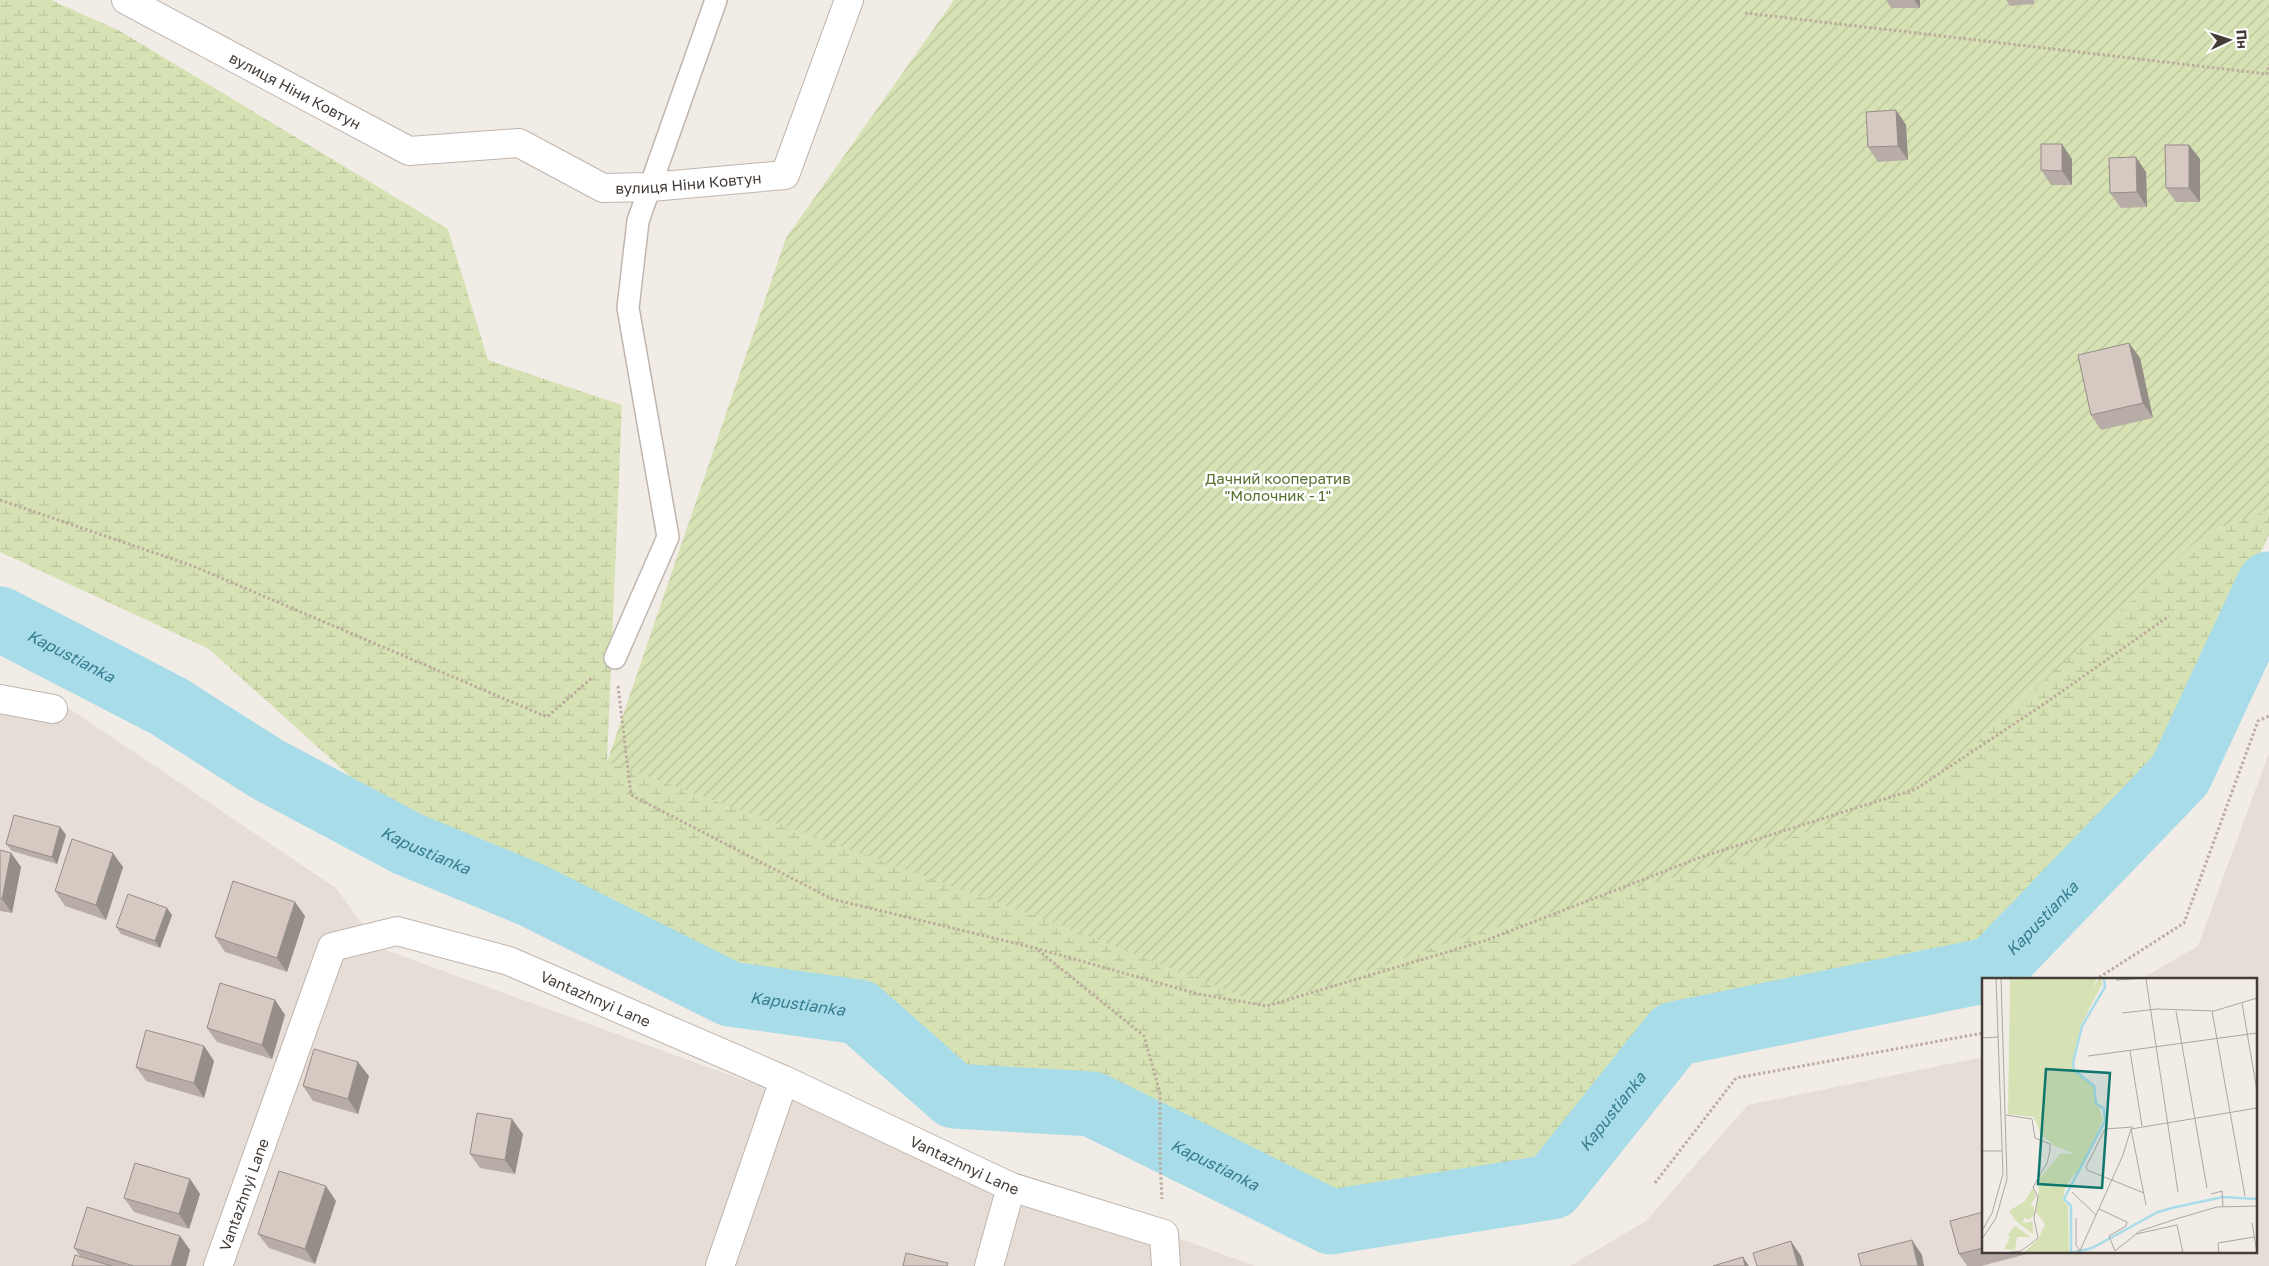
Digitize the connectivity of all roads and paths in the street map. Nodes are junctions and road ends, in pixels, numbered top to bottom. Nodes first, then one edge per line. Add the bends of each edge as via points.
1 (126, 0) edge
2 (716, 0) edge
3 (849, 0) edge
4 (1745, 13) dead end
5 (2269, 64) edge
6 (651, 187) junction
7 (0, 500) edge
8 (2169, 616) dead end
9 (614, 658) junction
10 (0, 699) edge
11 (53, 710) dead end
12 (2269, 716) edge
13 (1035, 948) junction
14 (2097, 978) edge
15 (1982, 1033) edge
16 (784, 1080) junction
17 (1160, 1160) dead end
18 (1655, 1183) dead end
19 (1011, 1187) junction
20 (218, 1266) edge
21 (720, 1266) edge
22 (989, 1266) edge
23 (1166, 1266) edge

1 - 6 street, вулиця Ніни Ковтун via 409,151 519,143 603,188
2 - 6 lane
3 - 6 street, вулиця Ніни Ковтун via 785,175
4 - 5 path via 2267,74
6 - 9 lane via 638,221 628,308 668,536
7 - 9 path via 193,566 547,716
8 - 13 path via 1916,789 1704,856 1484,940 1267,1006 1198,994
9 - 13 path via 631,795 832,899
10 - 11 street
12 - 14 path via 2258,721 2184,923
13 - 17 path via 1144,1036 1160,1093
15 - 18 path via 1736,1078
16 - 19 street, Vantazhnyi Lane
16 - 20 street, Vantazhnyi Lane via 509,961 397,931 332,947
16 - 21 street
19 - 22 street
19 - 23 street, Vantazhnyi Lane via 1164,1234

